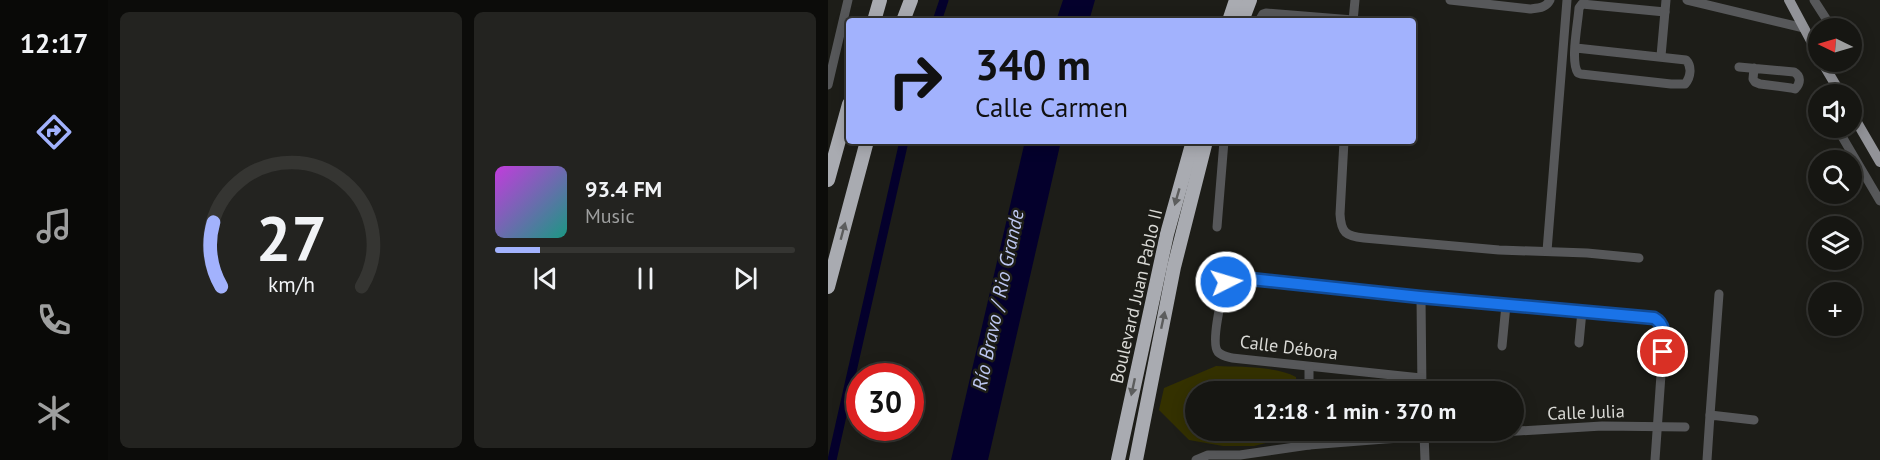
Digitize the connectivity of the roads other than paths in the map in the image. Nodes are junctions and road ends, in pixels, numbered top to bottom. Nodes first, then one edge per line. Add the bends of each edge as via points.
1 (848, 0) edge
2 (870, 0) edge
3 (880, 0) edge
4 (904, 0) edge
5 (911, 0) edge
6 (1236, 0) edge
7 (1250, 0) edge
8 (1355, 0) edge
9 (1450, 0) edge
10 (1550, 0) edge
11 (1567, 0) edge
12 (1666, 0) edge
13 (1687, 0) edge
14 (1789, 0) edge
15 (1814, 0) edge
16 (1665, 12) junction
17 (867, 18) edge
18 (874, 18) edge
19 (899, 18) edge
20 (904, 18) edge
21 (1230, 18) edge
22 (1243, 18) edge
23 (1261, 18) edge
24 (1320, 18) edge
25 (1353, 18) edge
26 (1826, 18) edge
27 (1804, 28) junction
28 (1808, 35) edge
29 (1576, 48) junction
30 (1661, 56) junction
31 (1739, 67) dead end
32 (1754, 68) junction
33 (828, 85) edge
34 (846, 115) edge
35 (1862, 131) edge
36 (1843, 138) edge
37 (866, 144) edge
38 (1191, 144) edge
39 (1205, 144) edge
40 (1224, 144) edge
41 (1344, 144) edge
42 (1880, 162) edge
43 (828, 180) edge
44 (1880, 201) edge
45 (1217, 226) dead end
46 (1547, 251) junction
47 (1639, 258) dead end
48 (828, 287) edge
49 (1719, 294) dead end
50 (1420, 297) junction
51 (1506, 305) junction
52 (1582, 311) junction
53 (1580, 343) dead end
54 (1502, 346) dead end
55 (1309, 367) junction
56 (1421, 378) junction
57 (1309, 381) edge
58 (1421, 381) edge
59 (1710, 415) junction
60 (1754, 420) dead end
61 (1659, 427) junction
62 (1685, 427) dead end
63 (1524, 430) edge
64 (1309, 441) edge
65 (1351, 441) edge
66 (1424, 441) edge
67 (1309, 445) junction
68 (1199, 458) edge
69 (1118, 460) edge
70 (1136, 460) edge
71 (1425, 460) edge
72 (1656, 460) edge
73 (1707, 460) edge

1 - 33 street
2 - 17 highway
3 - 18 highway
4 - 19 highway
5 - 20 highway
6 - 21 highway
7 - 22 highway
8 - 25 street
9 - 10 street via 1530,9 1541,8
11 - 46 street
12 - 16 street
13 - 27 street
14 - 27 main road
15 - 26 street
16 - 29 street via 1582,4
16 - 30 street
23 - 24 street via 1266,13
27 - 28 main road
29 - 30 street
29 - 30 street via 1574,67 1581,74 1685,84 1690,75 1689,62
31 - 32 street
32 - 32 street via 1794,72 1800,79 1798,86 1755,82
34 - 43 highway
35 - 42 main road
36 - 44 street
48 -> 37 highway
38 -> 69 highway, Boulevard Juan Pablo II via 1167,234
70 -> 39 highway, Boulevard Juan Pablo II via 1174,267
40 - 45 street
41 - 46 street via 1340,226 1348,234 1499,250
46 - 47 street
49 - 59 street
50 - 51 street
50 - 55 street, Calle Débora via 1226,279 1215,339 1217,351 1232,358
50 - 56 street
51 - 52 street
51 - 54 street
52 - 53 street
52 - 61 street via 1654,318 1661,324 1664,332
55 - 56 street, Calle Débora
55 - 57 street
56 - 58 street
59 - 60 street
59 - 73 street
61 - 62 street, Calle Julia
61 - 63 street, Calle Julia
61 - 72 street
64 - 67 street
65 - 67 street, Calle Julia
66 - 71 street
67 - 68 street, Calle Julia

